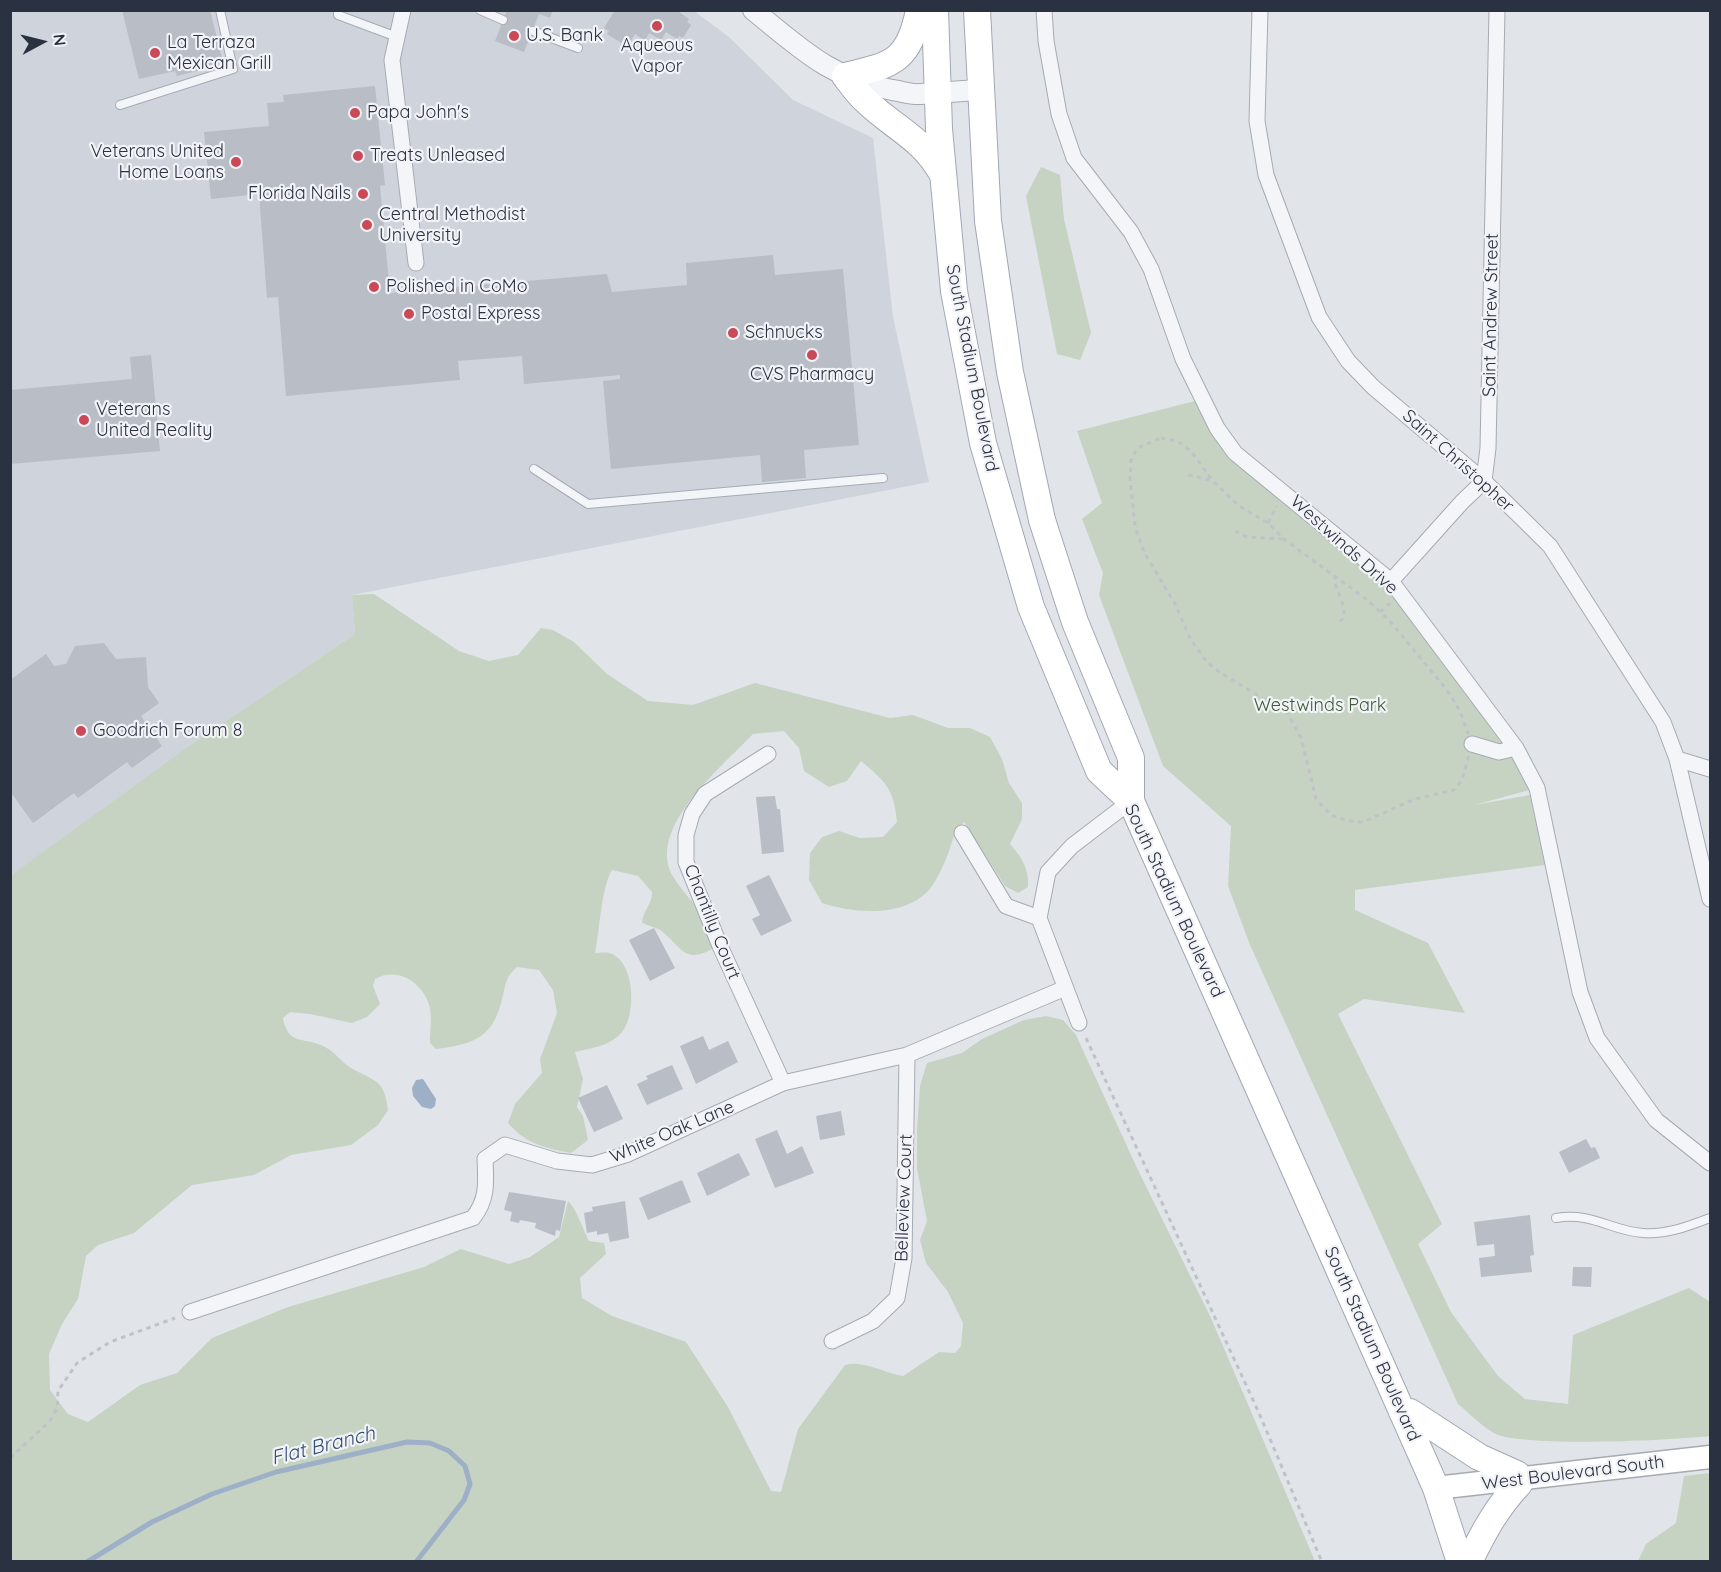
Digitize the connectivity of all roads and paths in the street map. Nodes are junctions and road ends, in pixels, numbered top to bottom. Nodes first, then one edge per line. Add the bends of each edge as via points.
1 (220, 10) edge
2 (338, 10) edge
3 (403, 10) edge
4 (480, 10) edge
5 (753, 10) edge
6 (919, 10) edge
7 (935, 10) edge
8 (977, 10) edge
9 (1044, 10) edge
10 (1260, 10) edge
11 (1497, 10) edge
12 (503, 20) dead end
13 (533, 31) dead end
14 (398, 37) junction
15 (578, 48) dead end
16 (845, 76) junction
17 (980, 90) junction
18 (938, 91) junction
19 (120, 105) dead end
20 (943, 176) junction
21 (416, 263) dead end
22 (534, 469) dead end
23 (1188, 476) dead end
24 (883, 478) dead end
25 (1212, 480) junction
26 (1484, 481) junction
27 (1235, 531) dead end
28 (1284, 540) junction
29 (1335, 575) junction
30 (1391, 582) junction
31 (1339, 622) dead end
32 (1472, 744) junction
33 (1516, 748) junction
34 (768, 754) dead end
35 (1677, 759) junction
36 (1710, 769) edge
37 (1131, 801) junction
38 (962, 833) dead end
39 (1710, 899) edge
40 (1039, 918) junction
41 (1063, 989) junction
42 (1079, 1023) joint
43 (907, 1055) junction
44 (783, 1083) junction
45 (1710, 1163) edge
46 (1556, 1218) dead end
47 (1710, 1218) edge
48 (190, 1312) joint
49 (832, 1341) dead end
50 (1402, 1412) junction
51 (1710, 1457) edge
52 (10, 1458) edge
53 (1519, 1479) junction
54 (1436, 1488) junction
55 (1322, 1562) edge
56 (1460, 1562) edge
57 (1469, 1562) edge

1 - 19 lane via 233,69
2 - 14 lane via 338,15
3 - 14 street
4 - 12 lane
5 - 16 street via 801,50
6 - 16 main road via 905,50 888,65
7 - 18 main road, South Stadium Boulevard
8 - 17 main road
9 - 30 street, Westwinds Drive via 1059,114 1074,158 1131,232 1151,269 1183,359 1217,428 1235,453
10 - 26 street, Saint Christopher via 1257,121 1266,176 1319,317 1348,361 1373,387
11 - 26 street, Saint Andrew Street via 1488,448
13 - 15 lane
14 - 21 street via 392,60
16 - 18 street via 877,87 919,94
16 - 20 main road via 864,100 932,155
17 - 18 street
17 - 37 main road via 988,221 1025,443 1042,520 1075,621 1131,758
18 - 20 main road, South Stadium Boulevard
20 - 37 main road, South Stadium Boulevard via 954,291 983,443 1028,596 1099,771
22 - 24 lane via 588,504
23 - 25 path
25 - 28 path via 1239,506 1268,522
25 - 32 path via 1191,451 1177,441 1161,438 1137,448 1130,479 1135,526 1144,552 1207,662 1288,714 1301,738 1316,799 1331,815 1363,822 1416,800 1454,790 1462,780
26 - 30 street
26 - 35 street, Saint Christopher via 1550,546 1663,722
27 - 28 path via 1247,537
28 - 29 path
29 - 31 path via 1346,611
29 - 32 path via 1389,620 1447,690
30 - 33 street, Westwinds Drive
32 - 33 street via 1499,752
33 - 45 street, Westwinds Drive via 1537,788 1580,992 1597,1038 1656,1120
34 - 44 street, Chantilly Court via 705,794 686,835 686,862
35 - 36 street
35 - 39 street, Saint Christopher
37 - 40 street via 1072,846 1048,872
37 - 50 main road, South Stadium Boulevard
38 - 40 street via 1006,906
40 - 41 street
41 - 42 street
41 - 43 street, White Oak Lane
42 - 55 path via 1259,1413
43 - 44 street, White Oak Lane
43 - 49 street, Belleview Court via 904,1258 897,1298 873,1321
44 - 48 street, White Oak Lane via 628,1154 592,1165 557,1161 505,1144 485,1159 486,1194 472,1218
46 - 47 lane via 1591,1218 1642,1234 1676,1230
48 - 52 path via 110,1342 76,1363 58,1391 57,1408 50,1421
50 - 53 main road via 1410,1412 1479,1457 1517,1474
50 - 54 main road, South Stadium Boulevard
51 - 53 main road, West Boulevard South
53 - 54 main road, West Boulevard South
53 - 57 main road via 1485,1527
54 - 56 main road, South Stadium Boulevard

